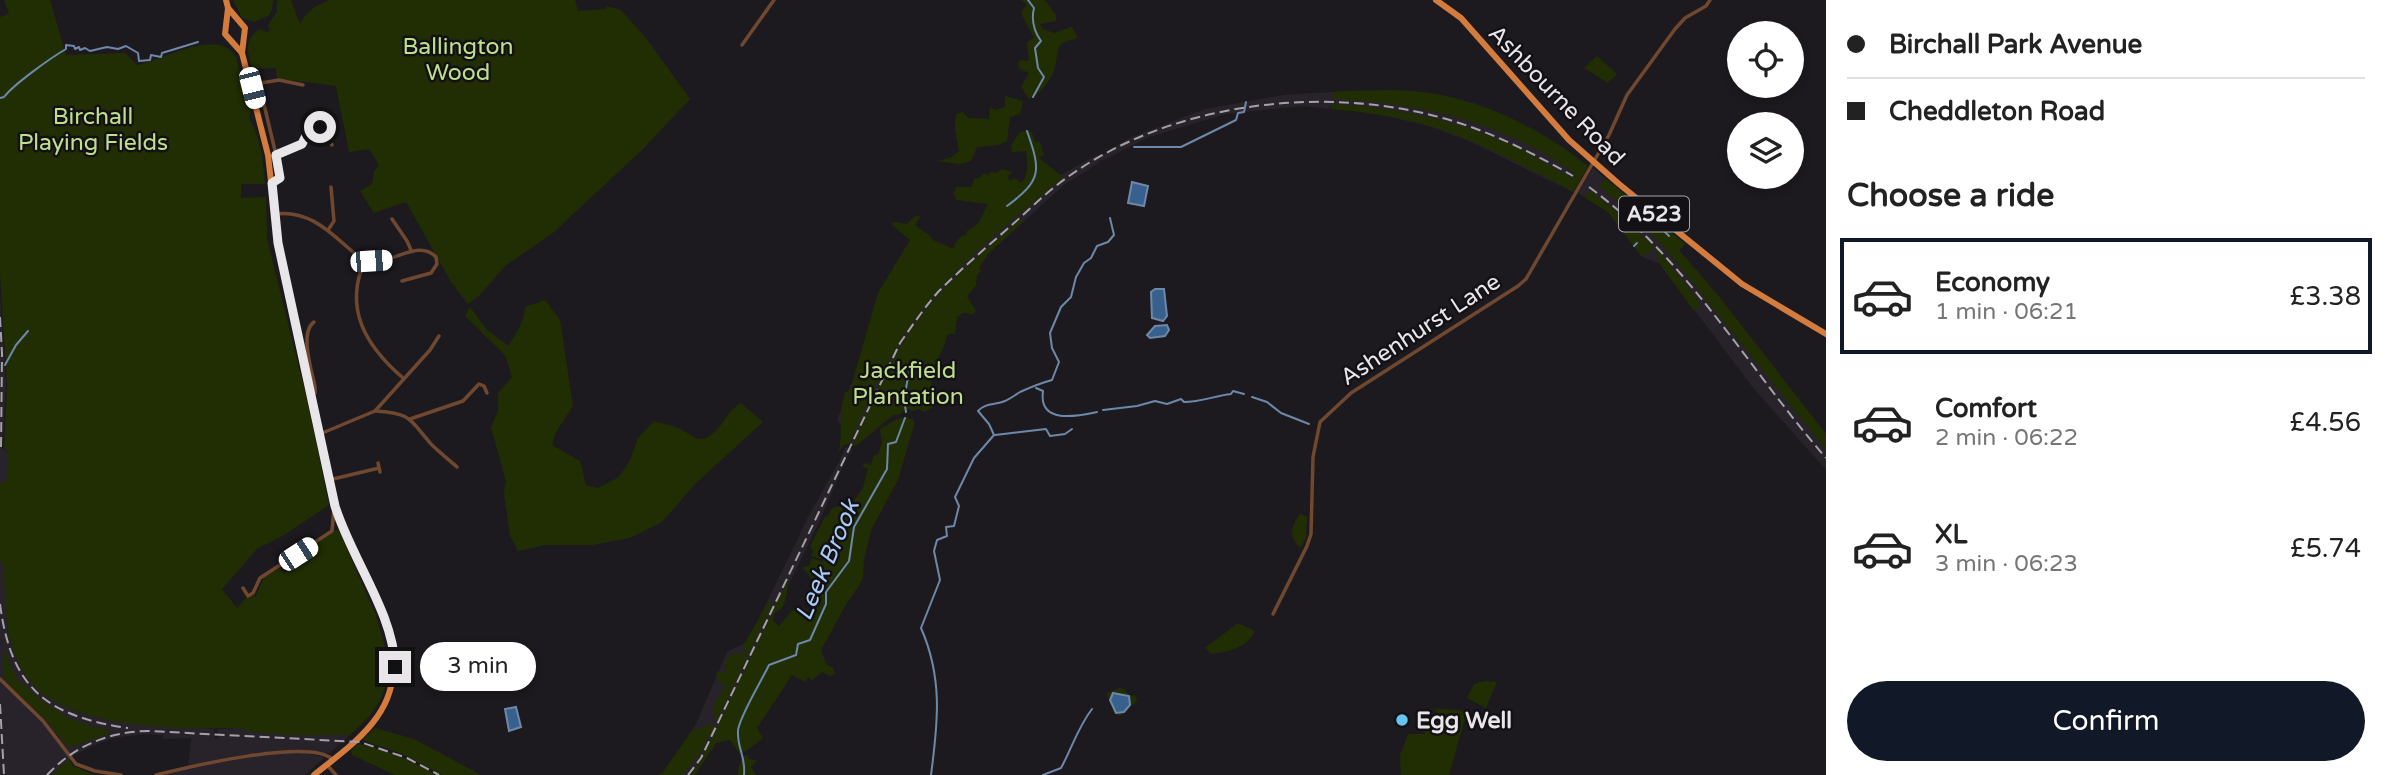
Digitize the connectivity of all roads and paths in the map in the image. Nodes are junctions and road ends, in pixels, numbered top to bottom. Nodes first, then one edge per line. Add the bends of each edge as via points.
1 (226, 0) edge
2 (774, 0) edge
3 (1436, 0) edge
4 (1710, 0) edge
5 (229, 8) junction
6 (240, 22) junction
7 (228, 25) junction
8 (243, 39) junction
9 (233, 42) junction
10 (742, 45) dead end
11 (242, 53) junction
12 (303, 85) dead end
13 (256, 89) junction
14 (332, 145) dead end
15 (276, 155) junction
16 (269, 158) junction
17 (1593, 160) junction
18 (272, 183) junction
19 (331, 187) dead end
20 (274, 214) junction
21 (392, 219) dead end
22 (328, 230) junction
23 (411, 250) junction
24 (365, 260) junction
25 (402, 281) dead end
26 (314, 322) dead end
27 (1826, 334) edge
28 (439, 336) dead end
29 (403, 378) junction
30 (487, 393) dead end
31 (311, 394) junction
32 (375, 411) junction
33 (410, 419) junction
34 (320, 434) junction
35 (457, 467) dead end
36 (379, 468) dead end
37 (329, 480) junction
38 (335, 506) junction
39 (243, 588) dead end
40 (1273, 614) dead end
41 (0, 679) edge
42 (330, 762) junction
43 (121, 775) edge
44 (156, 775) edge
45 (314, 775) edge
46 (336, 775) edge

1 - 5 highway
2 - 10 street
3 - 17 highway, Ashbourne Road / A523 via 1461,18 1569,140
4 - 17 street, Ashenhurst Lane via 1685,18 1648,64
5 - 6 highway
5 - 7 highway
6 - 7 highway
6 - 8 highway via 246,31
7 - 9 highway via 226,36
8 - 9 highway
8 - 11 highway
9 - 11 highway
11 - 13 highway
12 - 13 street via 279,80 261,83
13 - 15 street
13 - 16 highway
14 - 15 street via 323,128 311,125 302,144
15 - 16 street
15 - 18 street via 280,178
16 - 18 highway
17 - 27 highway, Ashbourne Road / A523 via 1721,268
17 - 40 street, Ashenhurst Lane via 1526,279 1351,393 1320,422 1313,457 1311,534
18 - 20 highway
19 - 22 street via 334,221
20 - 22 street via 298,214
20 - 31 highway
21 - 23 street
22 - 24 street
23 - 24 street via 393,259
23 - 25 street via 430,252 437,264 431,273
24 - 29 street via 356,289 365,332 379,356
26 - 31 street via 306,333 315,387
28 - 29 street
29 - 32 street
30 - 33 street via 478,384 463,401
31 - 34 highway
32 - 33 street
32 - 34 street
33 - 35 street
34 - 37 highway
36 - 37 street
37 - 38 highway
38 - 39 street via 332,531 260,578 253,593 248,596
38 - 42 highway via 393,644 394,679 370,725
41 - 43 street via 43,721 76,764
42 - 44 street via 326,754 286,751
42 - 45 highway
42 - 46 street

